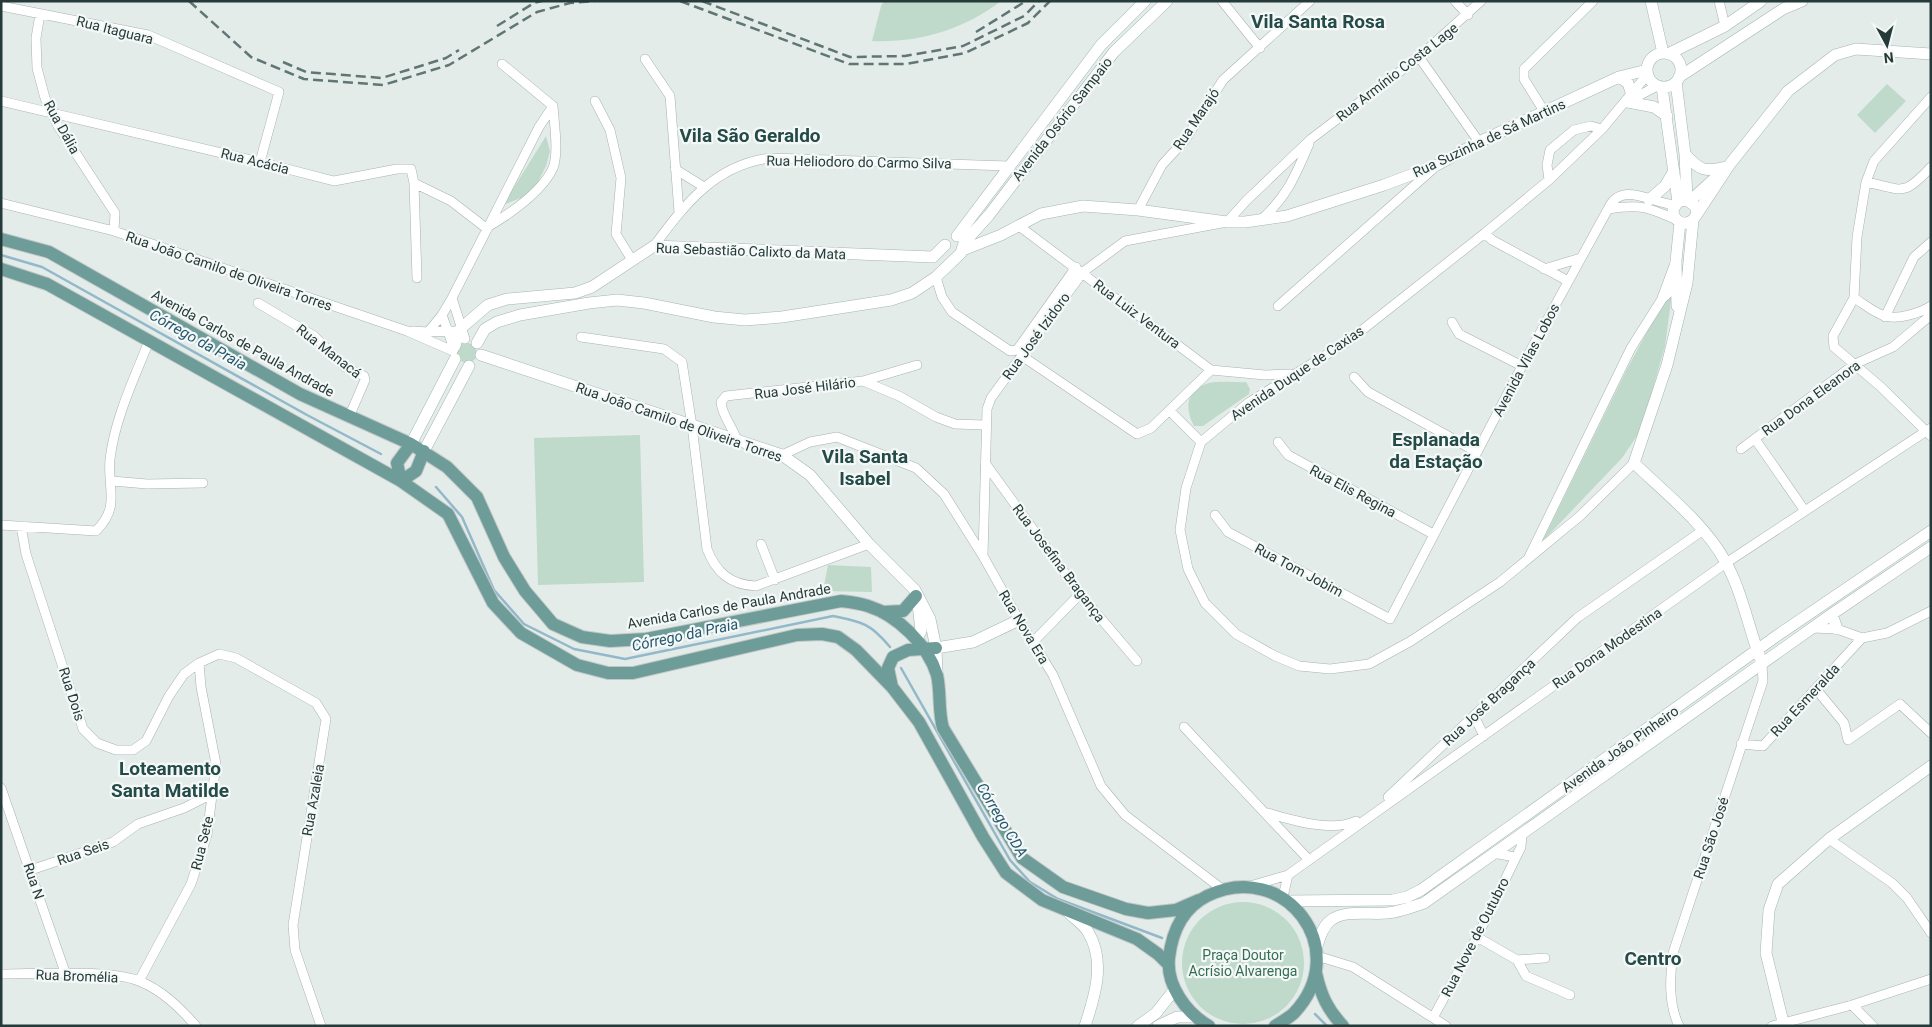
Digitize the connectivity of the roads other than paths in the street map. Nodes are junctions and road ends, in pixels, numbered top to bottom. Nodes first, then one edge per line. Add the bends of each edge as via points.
1 (1146, 1) edge
2 (1167, 1) edge
3 (1222, 1) edge
4 (1310, 1) edge
5 (1455, 1) edge
6 (1481, 1) edge
7 (1593, 1) edge
8 (1651, 1) edge
9 (1719, 1) edge
10 (1761, 1) edge
11 (1802, 1) edge
12 (1, 6) edge
13 (40, 14) junction
14 (1468, 16) junction
15 (1725, 26) junction
16 (1260, 48) junction
17 (1665, 53) junction
18 (1931, 54) edge
19 (1419, 58) junction
20 (645, 59) dead end
21 (502, 64) dead end
22 (1647, 72) junction
23 (1618, 77) junction
24 (1677, 80) junction
25 (1660, 86) junction
26 (1931, 97) edge
27 (1626, 100) junction
28 (1, 101) edge
29 (595, 101) dead end
30 (553, 106) junction
31 (1544, 111) junction
32 (50, 112) junction
33 (1667, 116) junction
34 (539, 128) junction
35 (1602, 129) junction
36 (1311, 139) junction
37 (555, 141) junction
38 (1479, 142) junction
39 (1685, 154) junction
40 (260, 162) junction
41 (1437, 165) junction
42 (1728, 165) junction
43 (1008, 166) junction
44 (1931, 167) edge
45 (674, 169) junction
46 (1280, 169) junction
47 (1674, 171) junction
48 (1549, 180) junction
49 (1866, 182) junction
50 (414, 183) junction
51 (1292, 183) junction
52 (704, 187) junction
53 (1649, 200) junction
54 (1682, 202) junction
55 (1, 203) edge
56 (1278, 204) junction
57 (1239, 208) junction
58 (1608, 209) junction
59 (1138, 210) junction
60 (679, 212) junction
61 (989, 215) junction
62 (1287, 216) junction
63 (1695, 217) junction
64 (1262, 219) junction
65 (1678, 221) junction
66 (1227, 222) junction
67 (1245, 222) junction
68 (1019, 226) junction
69 (486, 228) junction
70 (114, 231) junction
71 (1485, 233) junction
72 (1001, 235) junction
73 (1, 239) edge
74 (1931, 242) edge
75 (654, 246) junction
76 (961, 246) junction
77 (934, 257) junction
78 (1582, 258) junction
79 (632, 260) junction
80 (1676, 261) junction
81 (1, 269) edge
82 (1544, 269) junction
83 (1079, 270) junction
84 (936, 277) junction
85 (418, 278) dead end
86 (1568, 281) junction
87 (1682, 284) junction
88 (452, 298) junction
89 (1854, 298) junction
90 (1662, 299) junction
91 (258, 303) dead end
92 (1278, 306) dead end
93 (1931, 306) edge
94 (442, 315) junction
95 (1931, 315) edge
96 (1885, 317) junction
97 (1452, 322) dead end
98 (407, 331) junction
99 (428, 332) junction
100 (448, 332) junction
101 (463, 334) junction
102 (581, 337) dead end
103 (148, 341) junction
104 (477, 343) junction
105 (454, 351) junction
106 (481, 355) junction
107 (1022, 356) junction
108 (1855, 364) junction
109 (917, 365) dead end
110 (469, 366) junction
111 (1522, 366) junction
112 (1212, 370) junction
113 (1293, 374) junction
114 (1265, 375) junction
115 (1354, 378) dead end
116 (863, 381) junction
117 (1264, 392) junction
118 (1170, 411) junction
119 (349, 417) junction
120 (984, 425) junction
121 (692, 426) junction
122 (1929, 432) edge
123 (1755, 439) junction
124 (737, 441) junction
125 (1201, 442) junction
126 (1278, 442) dead end
127 (410, 444) junction
128 (1741, 449) dead end
129 (424, 451) junction
130 (1478, 452) junction
131 (782, 455) junction
132 (984, 463) junction
133 (1634, 463) junction
134 (112, 481) junction
135 (401, 481) junction
136 (204, 483) dead end
137 (1805, 511) junction
138 (1216, 515) dead end
139 (1, 525) edge
140 (22, 526) junction
141 (1702, 531) junction
142 (1931, 531) edge
143 (1433, 534) junction
144 (761, 544) dead end
145 (869, 544) junction
146 (1931, 547) edge
147 (983, 556) junction
148 (1527, 560) junction
149 (1726, 563) junction
150 (775, 580) junction
151 (916, 593) junction
152 (1080, 594) junction
153 (1931, 611) edge
154 (882, 612) junction
155 (1832, 614) junction
156 (1390, 618) joint
157 (1019, 620) junction
158 (1812, 628) junction
159 (1837, 629) junction
160 (1862, 638) junction
161 (1033, 642) junction
162 (921, 647) junction
163 (1757, 652) junction
164 (1137, 661) dead end
165 (199, 663) junction
166 (1762, 664) junction
167 (892, 687) junction
168 (1816, 690) junction
169 (1474, 716) junction
170 (1184, 727) dead end
171 (1931, 733) edge
172 (1484, 736) junction
173 (1741, 744) junction
174 (1931, 766) edge
175 (1, 788) edge
176 (214, 793) junction
177 (1264, 812) junction
178 (1370, 815) junction
179 (1522, 834) junction
180 (1830, 839) junction
181 (1493, 853) junction
182 (1515, 857) junction
183 (1308, 860) junction
184 (31, 870) junction
185 (1288, 875) junction
186 (1249, 886) junction
187 (1222, 889) junction
188 (1285, 899) junction
189 (1199, 900) junction
190 (1069, 913) junction
191 (1931, 933) edge
192 (1477, 938) junction
193 (1316, 952) junction
194 (1545, 958) dead end
195 (1517, 960) junction
196 (1168, 964) junction
197 (1316, 973) junction
198 (1, 974) edge
199 (66, 975) junction
200 (1929, 977) edge
201 (139, 981) junction
202 (1175, 989) junction
203 (1570, 995) dead end
204 (1852, 1005) junction
205 (1195, 1016) junction
206 (1434, 1016) junction
207 (1780, 1025) edge
208 (196, 1026) edge
209 (321, 1026) edge
210 (1085, 1026) edge
211 (1138, 1026) edge
212 (1158, 1026) edge
213 (1210, 1026) edge
214 (1275, 1026) edge
215 (1344, 1026) edge
216 (1446, 1026) edge
217 (1679, 1026) edge
218 (1873, 1026) edge

1 - 43 street, Avenida Osório Sampaio via 1101,45
2 - 61 street, Avenida Osório Sampaio via 1114,52
3 - 16 street
4 - 16 street, Rua Marajó
5 - 14 street
6 - 14 street, Rua Armínio Costa Lage
7 - 31 street via 1524,69 1524,79
8 - 17 street
9 - 15 street
10 - 15 street
11 - 24 street via 1783,9
12 - 13 street, Rua Itaguara
13 - 32 street, Rua Dália via 36,38 37,68
13 - 40 street, Rua Itaguara via 148,35 279,92
14 - 19 street, Rua Armínio Costa Lage
15 - 17 street
16 - 59 street, Rua Marajó via 1223,80 1186,140 1162,165
17 - 22 street via 1650,60
17 - 24 street via 1678,60 1680,72
18 - 42 street via 1856,49 1835,55 1788,91
19 - 36 street, Rua Armínio Costa Lage
19 - 38 street
20 - 45 street via 670,96
21 - 30 street
22 - 23 street, Rua Suzinha de Sá Martins
22 - 25 street
22 - 27 street, Avenida Duque de Caxias
23 - 27 street via 1628,82
23 - 31 street, Rua Suzinha de Sá Martins
24 - 25 street
24 - 39 street
25 - 27 street, Avenida Duque de Caxias
25 - 33 street
26 - 49 street via 1874,161
27 - 33 street via 1654,107
27 - 35 street, Avenida Duque de Caxias
28 - 32 street, Rua Acácia
29 - 79 street via 610,130 621,178 616,234
30 - 34 street
30 - 37 street
31 - 38 street, Rua Suzinha de Sá Martins
32 - 40 street, Rua Acácia
32 - 70 street, Rua Dália via 115,213
33 - 47 street
34 - 37 street via 547,130
34 - 69 street
35 - 48 street, Avenida Duque de Caxias
35 - 48 street via 1591,126 1574,130 1550,150
36 - 46 street, Rua Armínio Costa Lage
36 - 51 street, Rua Armínio Costa Lage
37 - 69 street via 553,168 537,189 510,214
38 - 41 street, Rua Suzinha de Sá Martins
39 - 42 street via 1696,167 1706,170
39 - 54 street
40 - 50 street, Rua Acácia via 334,181 411,169
41 - 62 street, Rua Suzinha de Sá Martins
41 - 92 street
42 - 54 street
42 - 63 street
43 - 52 street, Rua Heliodoro do Carmo Silva via 763,159 748,161
43 - 76 street, Avenida Osório Sampaio
44 - 49 street via 1913,186 1904,190
45 - 52 street
45 - 60 street
46 - 51 street via 1290,175
46 - 57 street, Rua Armínio Costa Lage
47 - 53 street via 1665,186
47 - 54 street
48 - 71 street, Avenida Duque de Caxias
49 - 89 street via 1857,237
50 - 69 street, Rua Acácia via 451,201
50 - 85 street
51 - 56 street, Rua Armínio Costa Lage
52 - 60 street, Rua Heliodoro do Carmo Silva
53 - 54 street, Avenida Vilas Lobos
53 - 58 street, Avenida Vilas Lobos via 1620,194
54 - 63 street via 1695,206
54 - 65 street via 1673,213
55 - 70 street, Rua João Camilo de Oliveira Torres
56 - 62 street
56 - 64 street, Rua Armínio Costa Lage
57 - 66 street, Rua Armínio Costa Lage
57 - 67 street via 1240,218
58 - 65 street via 1632,205 1647,207
58 - 78 street, Avenida Vilas Lobos
59 - 66 street, Rua Suzinha de Sá Martins
59 - 68 street, Rua Suzinha de Sá Martins via 1083,206 1041,214
60 - 75 street, Rua Heliodoro do Carmo Silva
61 - 72 street via 991,226
61 - 76 street, Avenida Osório Sampaio
62 - 64 street, Rua Suzinha de Sá Martins
63 - 65 street via 1687,224
63 - 87 street
64 - 67 street, Rua Suzinha de Sá Martins
65 - 80 street
66 - 67 street, Rua Suzinha de Sá Martins
66 - 83 street, Rua José Izidoro via 1125,241
68 - 72 street, Rua Suzinha de Sá Martins
68 - 83 street, Rua Luiz Ventura
69 - 88 street
70 - 98 street, Rua João Camilo de Oliveira Torres
71 - 82 street
71 - 113 street, Avenida Duque de Caxias via 1347,342
72 - 76 street, Rua Suzinha de Sá Martins
73 - 119 main road, Avenida Carlos de Paula Andrade via 49,252 300,394
74 - 96 street via 1914,257
75 - 77 street, Rua Sebastião Calixto da Mata
75 - 79 street, Rua Sebastião Calixto da Mata
76 - 77 street via 950,253 946,245
76 - 84 street, Avenida Osório Sampaio
77 - 84 street via 938,267
78 - 82 street
78 - 86 street, Avenida Vilas Lobos
79 - 101 street, Rua Sebastião Calixto da Mata via 592,287 575,293 506,298 488,305
80 - 87 street
80 - 90 street
81 - 103 main road via 47,284
82 - 86 street
83 - 84 street via 1017,350 1010,351 952,312 942,297
83 - 107 street, Rua José Izidoro
83 - 112 street, Rua Luiz Ventura
84 - 104 street, Avenida Osório Sampaio via 912,293 891,300 745,320 617,300 589,303 497,322 484,329
86 - 111 street, Avenida Vilas Lobos
87 - 90 street
87 - 133 street via 1667,365
88 - 94 street
88 - 101 street
89 - 96 street
89 - 108 street via 1833,336 1834,347
90 - 148 street via 1631,348
91 - 119 street, Rua Manacá via 314,336 346,366 364,376
93 - 96 street via 1909,315
94 - 99 street
94 - 100 street
95 - 108 street, Rua Dona Eleanora via 1893,347
97 - 111 street via 1459,334
98 - 99 street
98 - 105 street, Rua João Camilo de Oliveira Torres
99 - 100 street
100 - 101 street
100 - 105 street
101 - 104 street
101 - 105 street
102 - 121 street via 664,349 682,362
103 - 134 street via 120,417 110,460
103 - 135 main road
104 - 106 street
105 - 110 street, Rua João Camilo de Oliveira Torres via 461,365
105 - 127 street
106 - 110 street
106 - 121 street, Rua João Camilo de Oliveira Torres
107 - 118 street via 1137,434 1152,428
107 - 120 street, Rua José Izidoro via 991,398
108 - 122 street
108 - 123 street, Rua Dona Eleanora
109 - 116 street
110 - 129 street
111 - 130 street, Avenida Vilas Lobos
112 - 114 street
112 - 118 street
113 - 114 street
113 - 117 street, Avenida Duque de Caxias
114 - 117 street
115 - 130 street via 1368,392
116 - 120 street, Rua José Hilário via 955,424
116 - 124 street, Rua José Hilário via 726,396 721,402 721,411 734,430
117 - 125 street, Avenida Duque de Caxias
118 - 125 street
119 - 127 main road, Avenida Carlos de Paula Andrade
120 - 132 street, Rua José Izidoro
121 - 124 street, Rua João Camilo de Oliveira Torres
121 - 150 street via 707,549 713,564 723,576 743,585 756,586
122 - 137 street, Rua Dona Modestina
123 - 128 street, Rua Dona Eleanora
123 - 137 street
124 - 131 street, Rua João Camilo de Oliveira Torres
125 - 148 street via 1186,488 1180,530 1188,569 1205,603 1236,634 1298,666 1330,668 1369,664 1411,641 1500,582
126 - 143 street, Rua Elis Regina via 1288,455
127 - 129 main road, Avenida Carlos de Paula Andrade
127 - 135 main road via 397,463
129 - 135 main road via 416,471
129 - 154 main road, Avenida Carlos de Paula Andrade via 447,466 477,497 504,557 525,591 547,617 553,624 582,637 610,641 646,639 841,601 867,605
130 - 143 street, Avenida Vilas Lobos
131 - 145 street, Rua João Camilo de Oliveira Torres via 810,475
131 - 147 street, Rua Nova Era via 810,442 837,438 916,468 944,494
132 - 147 street, Rua José Izidoro
132 - 152 street, Rua Josefina Bragança
133 - 141 street, Rua São José
133 - 148 street via 1580,516
134 - 136 street
134 - 140 street via 107,520 96,531
135 - 167 main road via 448,514 493,603 521,633 577,665 608,673 633,673 797,635 822,634 838,638 856,650
137 - 149 street, Rua Dona Modestina
138 - 156 street, Rua Tom Jobim via 1228,532
139 - 140 street
140 - 165 street, Rua Dois via 26,554 84,729 97,743 116,750 133,750 146,742 169,696 184,674
141 - 149 street, Rua São José
141 - 169 street, Rua José Bragança via 1577,618
142 - 163 street, Avenida João Pinheiro
143 - 156 street, Avenida Vilas Lobos
144 - 150 street
145 - 150 street
145 - 151 street, Rua João Camilo de Oliveira Torres
146 - 155 street, Avenida João Pinheiro
147 - 157 street, Rua Nova Era
149 - 163 street, Rua São José
149 - 172 street, Rua Dona Modestina
151 - 154 main road via 903,611
151 - 162 street
151 - 162 street, Rua João Camilo de Oliveira Torres via 930,620
152 - 161 street
152 - 164 street, Rua Josefina Bragança
153 - 160 street via 1887,633
154 - 162 main road, Avenida Carlos de Paula Andrade via 904,628
155 - 158 street, Avenida João Pinheiro
155 - 159 street
157 - 161 street, Rua Nova Era
157 - 162 street via 973,642
158 - 159 street
158 - 166 street, Avenida João Pinheiro
159 - 160 street
160 - 168 street, Rua Esmeralda
161 - 187 street, Rua Nova Era via 1053,675 1101,786 1125,815
162 - 167 main road via 893,657 888,668
162 - 189 main road, Avenida Carlos de Paula Andrade via 932,661 937,677 943,728 1022,858 1062,887 1126,908 1148,913 1167,911
163 - 166 street, Rua São José
163 - 188 street, Avenida João Pinheiro via 1421,890 1393,900
165 - 176 street, Rua Sete via 216,764
165 - 209 street, Rua Azaleia via 219,654 236,658 316,703 326,719 293,925 295,950
166 - 173 street, Rua São José via 1762,681
166 - 179 street, Avenida João Pinheiro
167 - 190 main road via 919,722 1006,872 1035,896
168 - 171 street via 1844,723 1848,740 1900,704
168 - 173 street, Rua Esmeralda via 1763,746
169 - 172 street
169 - 178 street, Rua José Bragança
170 - 177 street
172 - 178 street, Rua Dona Modestina
173 - 217 street, Rua São José via 1673,953 1670,972 1673,1012
174 - 180 street
175 - 184 street, Rua N
176 - 184 street, Rua Seis via 184,808 138,824 113,842
176 - 201 street, Rua Sete via 207,835 192,884
177 - 178 street, Rua José Bragança via 1303,823 1348,825
177 - 183 street
178 - 183 street, Rua Dona Modestina
179 - 181 street, Avenida João Pinheiro
179 - 182 street, Rua Nove de Outubro via 1521,847
180 - 191 street via 1892,883 1907,898
180 - 207 street via 1778,884 1769,910 1766,953
181 - 182 street
181 - 193 street, Avenida João Pinheiro via 1424,903 1407,910 1342,915 1330,921 1322,932
182 - 192 street, Rua Nove de Outubro
183 - 185 street, Rua Dona Modestina
184 - 199 street, Rua N
185 - 186 street, Rua Dona Modestina
185 - 188 street
186 - 187 main road
186 - 188 main road
187 - 189 main road
188 - 193 main road via 1301,914 1311,930
189 - 196 main road via 1178,925 1171,940
190 - 196 main road via 1137,939
190 - 210 street via 1088,932 1097,956 1098,981
192 - 195 street
192 - 206 street, Rua Nove de Outubro
193 - 197 main road
193 - 206 street via 1353,967
194 - 195 street
195 - 203 street via 1526,976
196 - 202 main road
197 - 214 main road via 1308,995 1293,1014
197 - 215 main road via 1321,997
198 - 199 street, Rua Bromélia
199 - 201 street, Rua Bromélia via 105,974
200 - 204 street
201 - 208 street, Rua Bromélia via 167,997
202 - 205 main road via 1182,1003
202 - 211 street via 1156,1013
204 - 207 street
204 - 218 street
205 - 212 street via 1177,1017
205 - 213 main road
206 - 216 street

